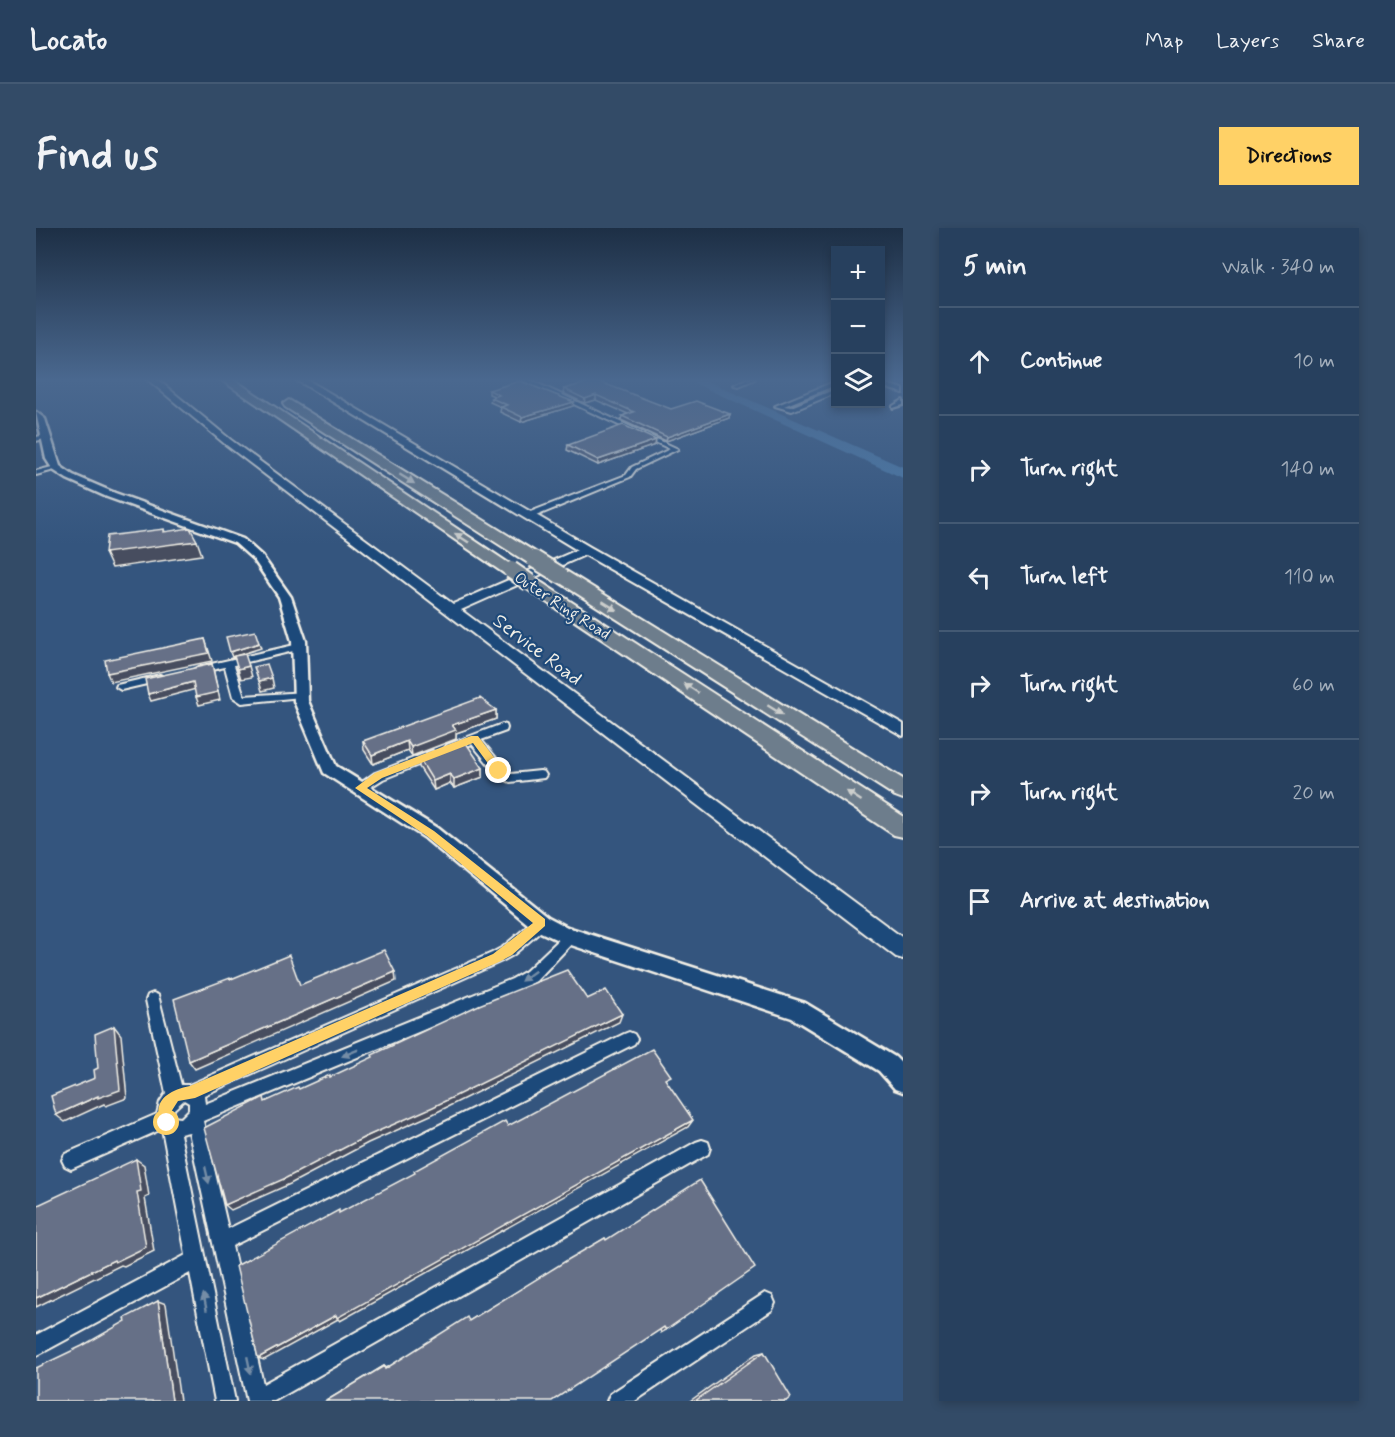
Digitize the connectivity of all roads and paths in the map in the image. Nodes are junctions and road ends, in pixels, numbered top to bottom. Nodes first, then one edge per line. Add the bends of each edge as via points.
1 (218, 434) edge
2 (307, 434) edge
3 (336, 434) edge
4 (390, 434) edge
5 (642, 434) edge
6 (41, 438) edge
7 (56, 468) junction
8 (36, 473) edge
9 (528, 516) junction
10 (586, 550) junction
11 (451, 610) junction
12 (299, 647) junction
13 (229, 663) junction
14 (121, 687) dead end
15 (301, 694) junction
16 (502, 728) dead end
17 (903, 731) edge
18 (474, 739) junction
19 (540, 775) dead end
20 (360, 788) junction
21 (903, 790) edge
22 (903, 828) edge
23 (541, 923) junction
24 (572, 937) junction
25 (903, 950) edge
26 (153, 1000) dead end
27 (629, 1039) dead end
28 (903, 1081) edge
29 (182, 1094) junction
30 (195, 1118) junction
31 (167, 1122) junction
32 (702, 1148) dead end
33 (72, 1160) dead end
34 (222, 1241) junction
35 (196, 1259) junction
36 (765, 1303) dead end
37 (36, 1346) edge
38 (257, 1400) edge
39 (225, 1401) edge
40 (617, 1401) edge

1 - 11 main road, Service Road
22 -> 2 highway, Outer Ring Road, bridge
3 -> 21 highway, Outer Ring Road, bridge
4 - 9 main road
5 - 9 street via 675,449 634,468 628,476
6 - 7 street
7 - 8 street
7 - 12 street via 111,495 239,541 258,558 285,597
9 - 10 main road
10 - 11 main road
10 - 17 main road
11 - 25 main road, Service Road
12 - 13 street
12 - 15 street
13 - 14 street
13 - 15 street via 242,700
15 - 20 street via 330,769
16 - 18 street
18 - 19 street via 504,775
18 - 20 street via 379,776
20 - 23 street via 431,833
23 - 24 street
23 - 29 street via 497,957
24 - 28 street via 798,1010 887,1064
24 -> 30 street via 531,976 517,984
26 - 29 street
27 - 34 street
29 - 30 street via 199,1102
29 - 31 street via 167,1104
30 - 31 street via 185,1125
30 -> 34 street
31 - 33 street
31 - 35 street
32 - 38 street
34 -> 38 street
35 - 37 street
39 -> 35 street
36 - 40 street

